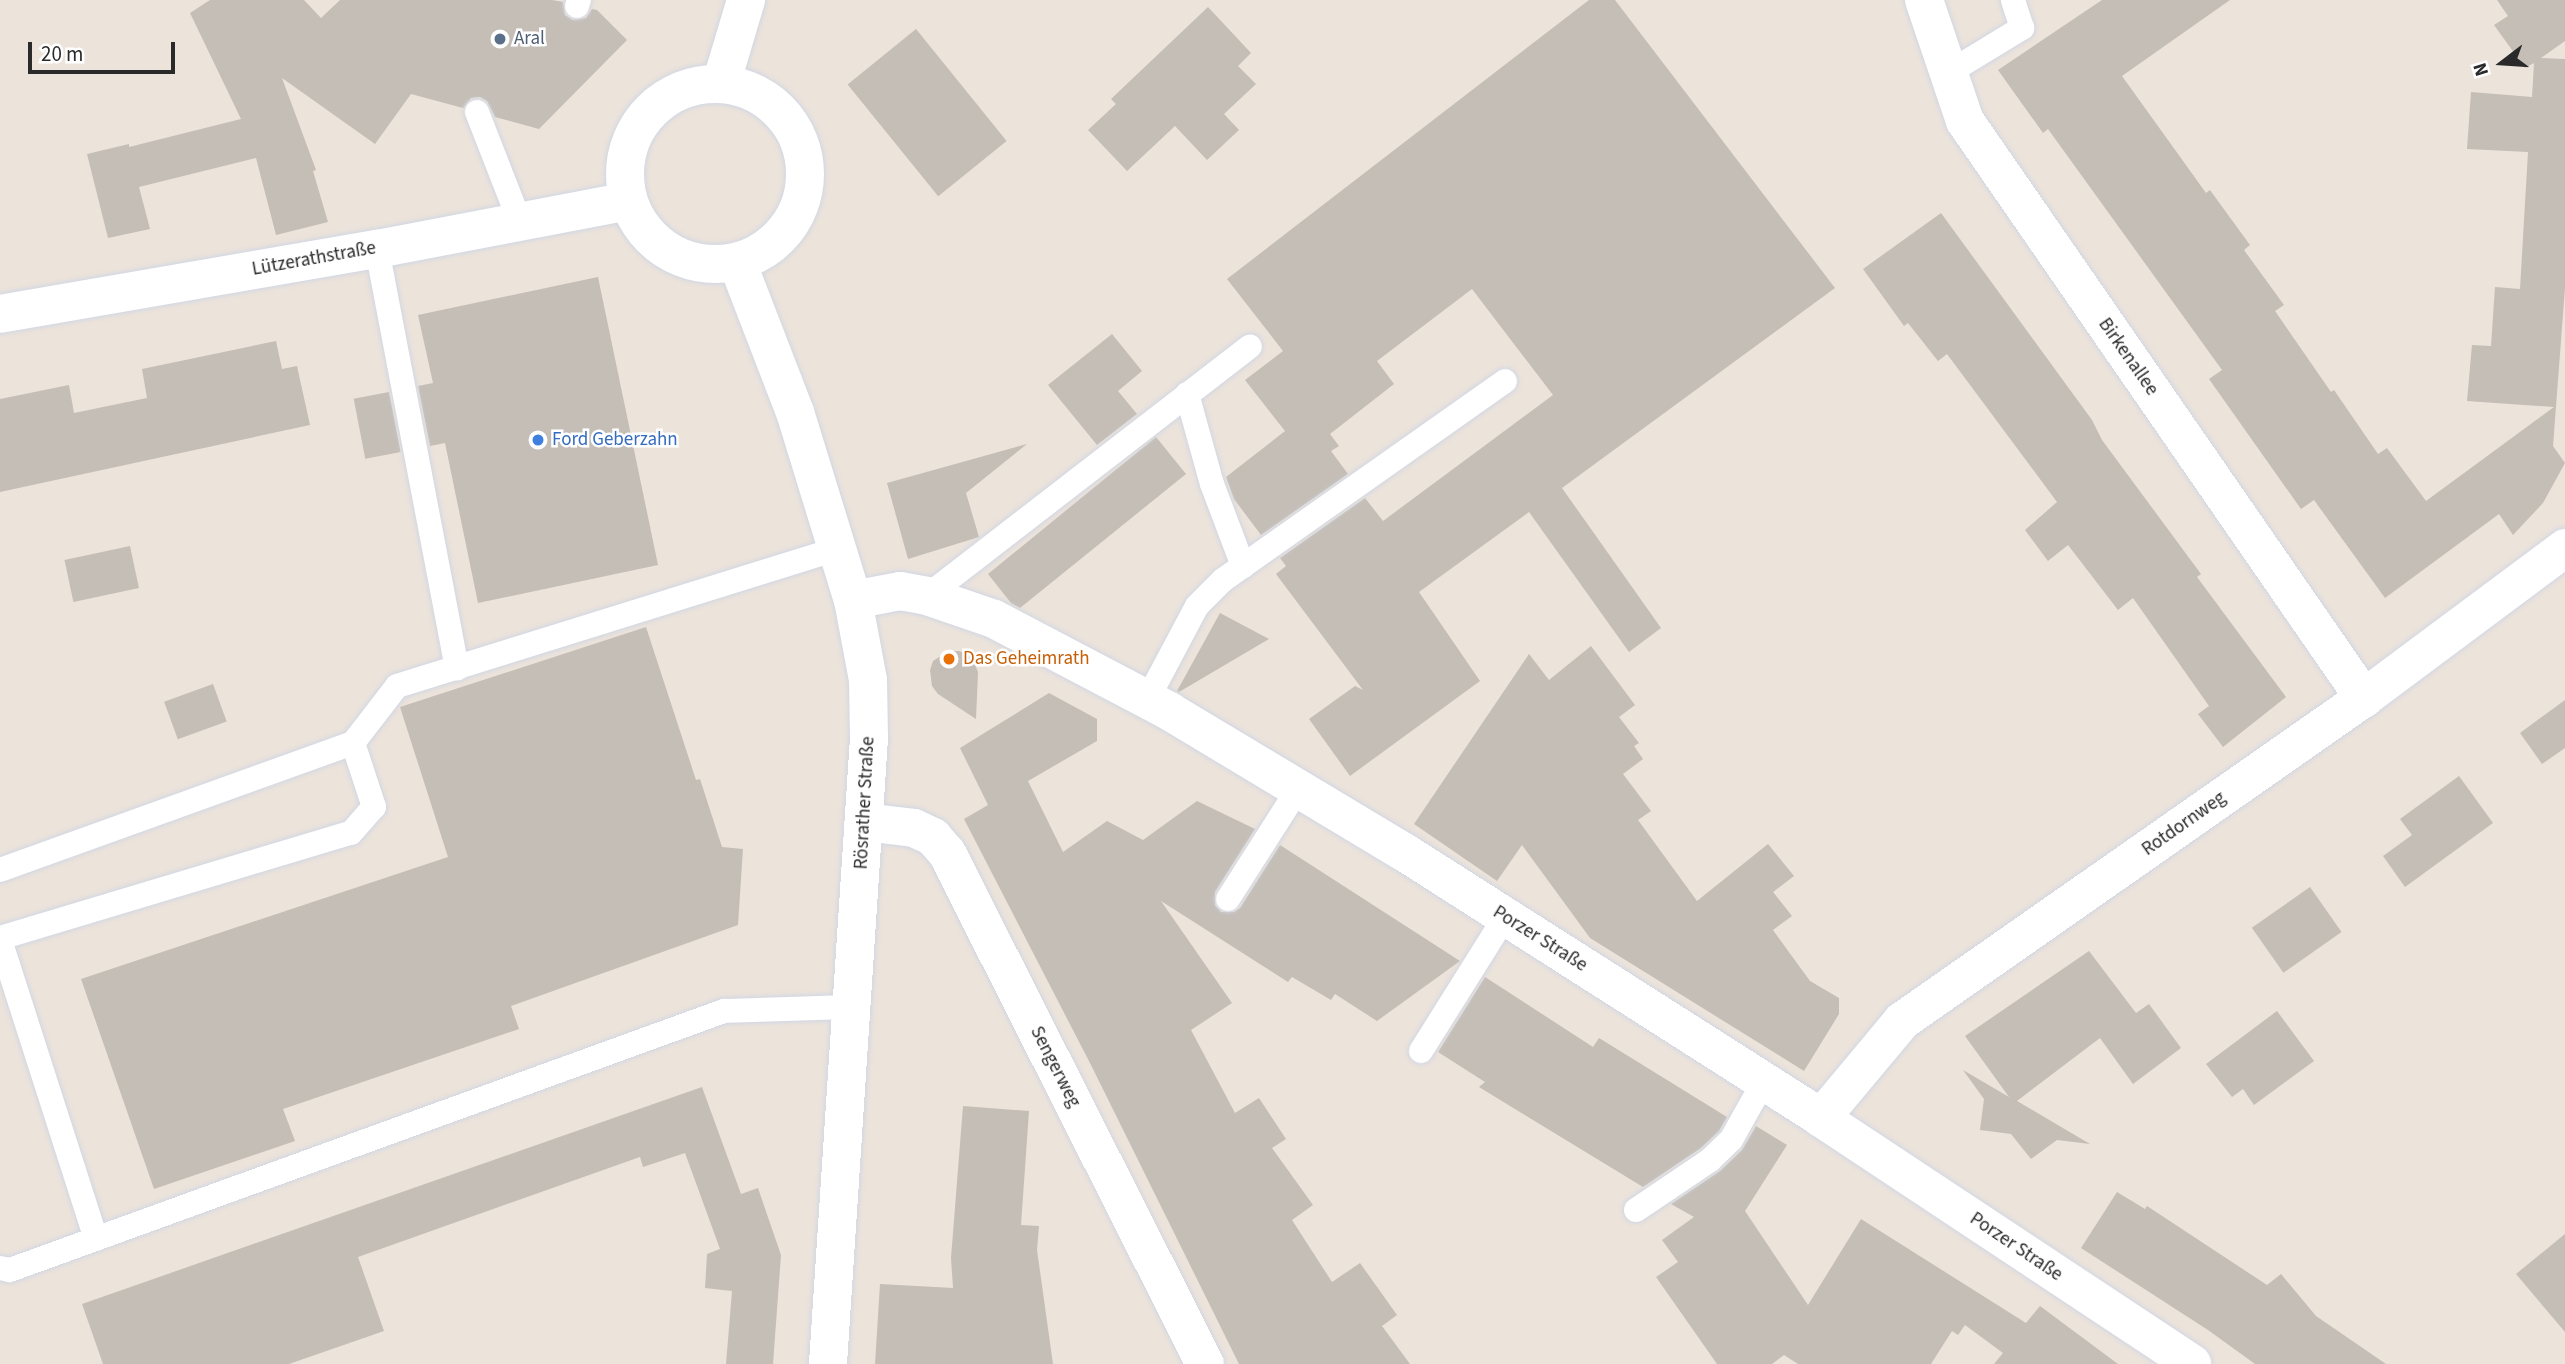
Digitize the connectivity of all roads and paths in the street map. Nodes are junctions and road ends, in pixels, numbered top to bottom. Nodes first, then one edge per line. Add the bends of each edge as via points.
1 (746, 0) edge
2 (1924, 0) edge
3 (2014, 0) edge
4 (1948, 73) junction
5 (720, 84) junction
6 (477, 112) dead end
7 (628, 201) junction
8 (519, 220) junction
9 (377, 248) junction
10 (737, 262) junction
11 (0, 314) edge
12 (1250, 346) dead end
13 (1505, 381) dead end
14 (1187, 394) junction
15 (2565, 548) edge
16 (837, 549) junction
17 (1243, 566) junction
18 (928, 596) junction
19 (853, 600) junction
20 (457, 668) junction
21 (2364, 698) junction
22 (1147, 700) junction
23 (353, 743) junction
24 (1298, 789) junction
25 (864, 822) junction
26 (0, 870) edge
27 (1228, 899) dead end
28 (1505, 917) junction
29 (0, 939) edge
30 (853, 1007) junction
31 (1421, 1051) dead end
32 (1764, 1081) junction
33 (1821, 1118) junction
34 (1636, 1210) dead end
35 (96, 1240) junction
36 (0, 1268) edge
37 (828, 1364) edge
38 (1205, 1364) edge
39 (2192, 1364) edge

1 - 5 street
2 - 4 street, Birkenallee
3 - 4 lane via 2022,28
4 - 21 street, Birkenallee via 1965,121
5 - 7 street via 692,87 665,98 644,118 629,144 624,172
5 - 10 street via 748,90 772,104 791,125 802,152 805,180 799,207 785,232 764,251
6 - 8 lane
7 - 8 street, Lützerathstraße
7 - 10 street via 659,246 710,265
8 - 9 street, Lützerathstraße
9 - 11 street, Lützerathstraße
9 - 20 lane
10 - 16 street, Rösrather Straße via 795,412
12 - 14 lane
13 - 17 lane
14 - 17 lane via 1212,484
14 - 18 lane
15 - 21 street, Rotdornweg
16 - 19 street, Rösrather Straße
16 - 20 lane
17 - 22 lane via 1197,606
18 - 19 street, Porzer Straße via 901,592
18 - 22 street, Porzer Straße via 994,619
19 - 25 street, Rösrather Straße via 868,680
20 - 23 lane via 397,686
21 - 33 street, Rotdornweg via 1902,1021
22 - 24 street, Porzer Straße
23 - 26 lane
23 - 29 lane via 374,807 351,833
24 - 27 lane
24 - 28 street, Porzer Straße
25 - 30 street, Rösrather Straße
25 - 38 street, Sengerweg via 914,828 933,837 947,853
28 - 31 lane
28 - 32 street, Porzer Straße
29 - 35 lane
30 - 35 lane via 723,1011
30 - 37 street, Rösrather Straße
32 - 33 street, Porzer Straße
32 - 34 lane via 1731,1140 1710,1160
33 - 39 street, Porzer Straße
35 - 36 lane via 10,1270

